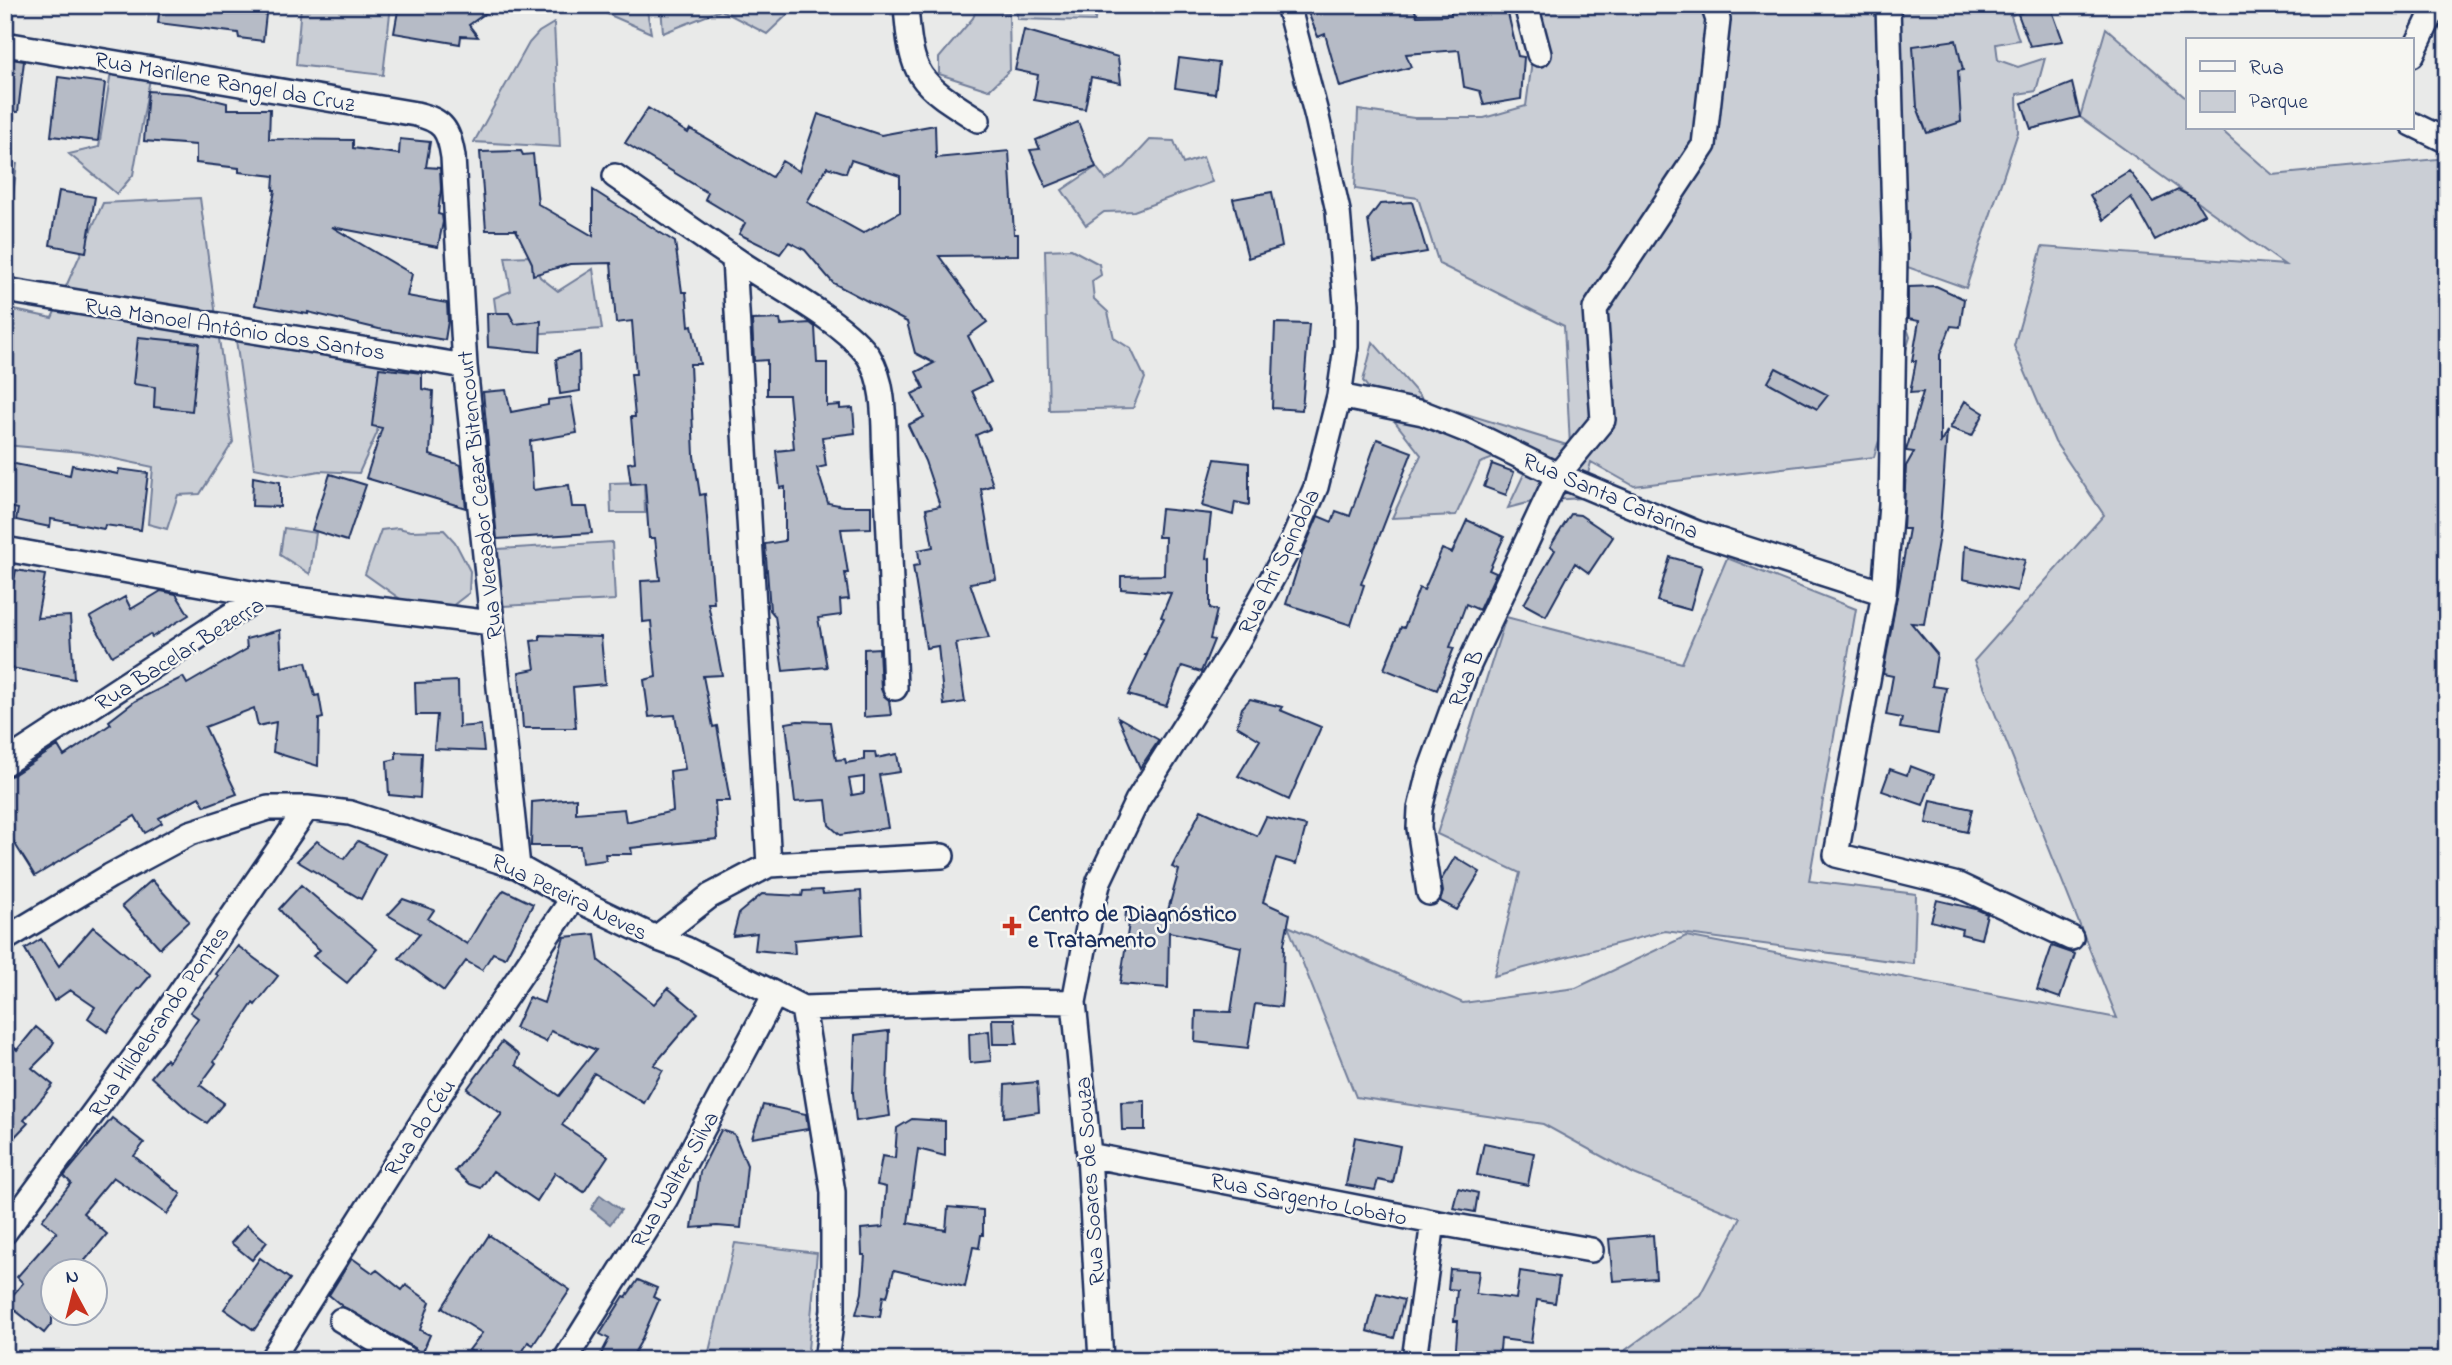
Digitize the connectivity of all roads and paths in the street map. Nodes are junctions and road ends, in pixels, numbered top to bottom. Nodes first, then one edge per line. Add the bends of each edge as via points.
1 (906, 5) edge
2 (1288, 5) edge
3 (1526, 5) edge
4 (1713, 5) edge
5 (1888, 5) edge
6 (2436, 5) edge
7 (5, 44) edge
8 (2414, 51) edge
9 (1539, 54) dead end
10 (978, 120) dead end
11 (442, 124) joint
12 (2414, 125) edge
13 (2447, 141) edge
14 (615, 176) dead end
15 (734, 259) junction
16 (5, 290) edge
17 (465, 366) junction
18 (1339, 396) junction
19 (1558, 475) junction
20 (5, 549) edge
21 (1884, 593) junction
22 (262, 595) junction
23 (492, 623) junction
24 (895, 688) dead end
25 (5, 763) edge
26 (307, 808) junction
27 (942, 856) dead end
28 (769, 865) junction
29 (519, 867) junction
30 (1429, 893) dead end
31 (573, 898) junction
32 (2071, 937) dead end
33 (656, 938) junction
34 (5, 939) edge
35 (775, 994) junction
36 (1074, 1002) junction
37 (803, 1008) junction
38 (1089, 1155) junction
39 (1433, 1222) junction
40 (5, 1232) edge
41 (1591, 1250) dead end
42 (341, 1320) dead end
43 (271, 1360) edge
44 (408, 1360) edge
45 (565, 1360) edge
46 (826, 1360) edge
47 (1101, 1360) edge
48 (1414, 1360) edge

1 - 10 street via 913,62 922,79
2 - 18 street, Rua Ari Spindola via 1338,211 1346,304
3 - 9 street
4 - 19 street, Rua B via 1718,20 1704,145 1595,309 1603,420
5 - 21 street via 1895,254 1891,505
6 - 8 street
7 - 11 street, Rua Marilene Rangel da Cruz via 416,114
11 - 17 street, Rua Vereador Cezar Bitencourt via 453,157
12 - 13 street
14 - 15 street
15 - 24 street via 832,321 868,356 876,372 889,526
15 - 28 street
16 - 17 street, Rua Manoel Antônio dos Santos
17 - 23 street, Rua Vereador Cezar Bitencourt
18 - 19 street, Rua Santa Catarina via 1423,413
18 - 36 street, Rua Ari Spindola via 1316,487 1292,542 1235,646 1137,802 1099,881
19 - 21 street, Rua Santa Catarina via 1697,533
19 - 30 street, Rua B via 1468,669 1428,776 1419,828
20 - 22 street
21 - 32 street via 1836,855 1958,885
22 - 23 street, Rua Bacelar Bezerra
22 - 25 street, Rua Bacelar Bezerra
23 - 29 street, Rua Vereador Cezar Bitencourt
26 - 29 street, Rua Pereira Neves via 350,813
26 - 34 street, Rua Pereira Neves via 268,808 190,833
26 - 40 street, Rua Hildebrando Pontes via 151,1035
27 - 28 street
28 - 33 street via 710,896
29 - 31 street, Rua Pereira Neves
31 - 33 street, Rua Pereira Neves
31 - 43 street, Rua do Céu via 443,1089
33 - 35 street, Rua Pereira Neves
35 - 37 street, Rua Pereira Neves
35 - 45 street, Rua Walter Silva via 665,1200
36 - 37 street, Rua Pereira Neves
36 - 38 street, Rua Soares de Souza
37 - 46 street via 833,1192 833,1310
38 - 39 street, Rua Sargento Lobato
38 - 47 street, Rua Soares de Souza
39 - 41 street
39 - 48 street, Rua Sargento Lobato
42 - 44 street

